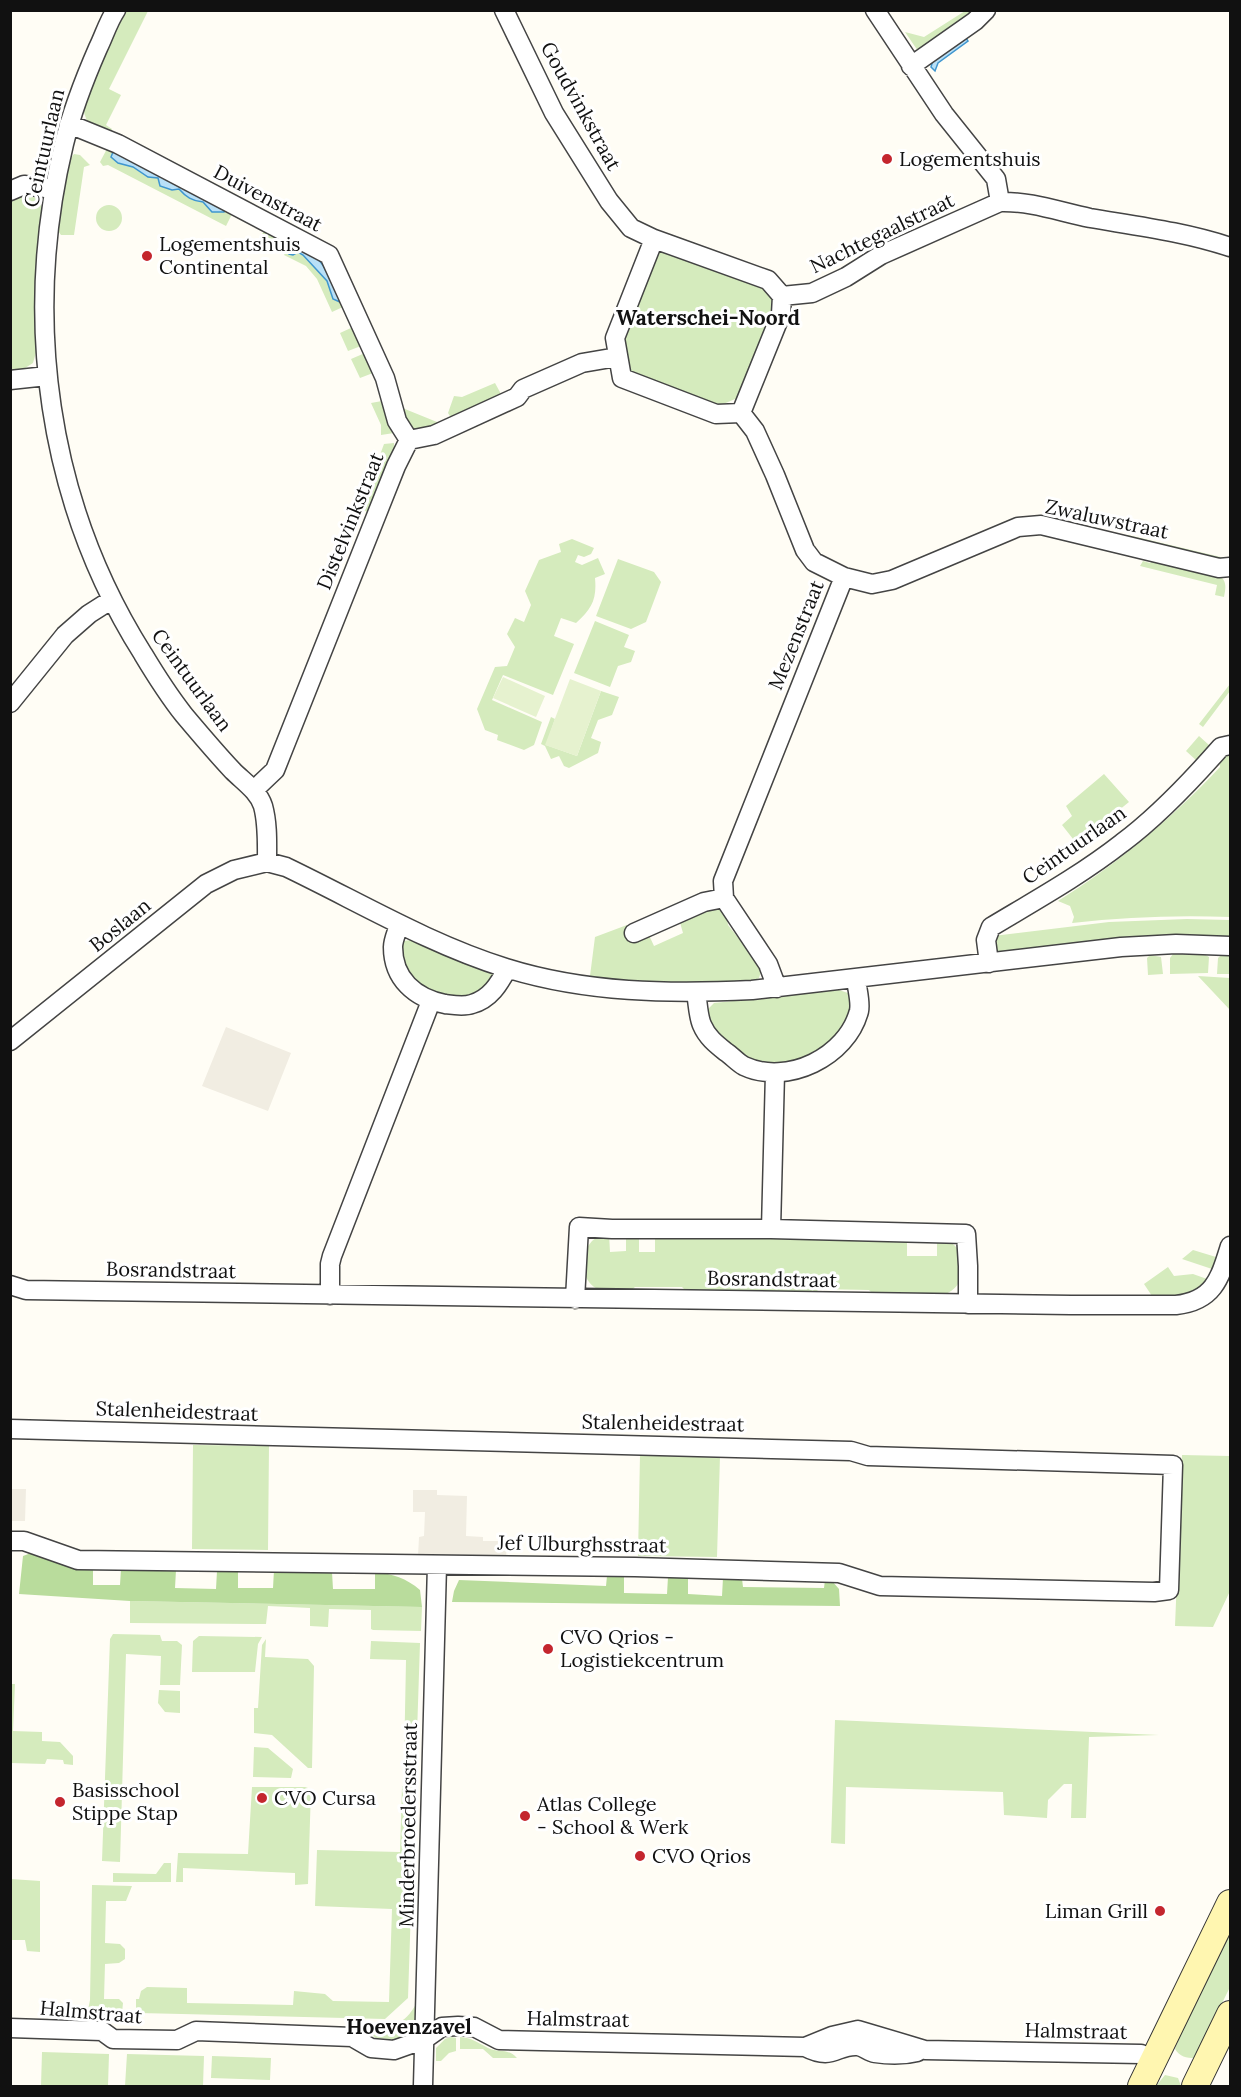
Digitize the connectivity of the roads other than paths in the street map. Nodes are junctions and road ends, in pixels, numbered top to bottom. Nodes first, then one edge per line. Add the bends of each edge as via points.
1 (116, 10) edge
2 (504, 10) edge
3 (875, 10) edge
4 (986, 10) edge
5 (911, 66) junction
6 (69, 124) junction
7 (53, 189) junction
8 (10, 191) edge
9 (1000, 202) junction
10 (654, 239) junction
11 (1230, 247) edge
12 (782, 296) junction
13 (617, 357) junction
14 (46, 376) junction
15 (10, 380) edge
16 (741, 413) junction
17 (409, 440) junction
18 (1229, 567) edge
19 (844, 577) junction
20 (111, 600) junction
21 (10, 703) edge
22 (1230, 745) edge
23 (254, 790) junction
24 (267, 862) junction
25 (724, 898) junction
26 (399, 925) junction
27 (634, 933) dead end
28 (1230, 946) edge
29 (989, 963) junction
30 (507, 969) junction
31 (856, 979) junction
32 (777, 988) junction
33 (696, 993) junction
34 (431, 1001) junction
35 (10, 1041) edge
36 (775, 1073) junction
37 (771, 1229) junction
38 (1230, 1246) edge
39 (10, 1285) edge
40 (330, 1295) junction
41 (575, 1299) junction
42 (968, 1304) junction
43 (10, 1429) edge
44 (10, 1541) edge
45 (437, 1565) junction
46 (1154, 1592) joint
47 (1230, 1903) edge
48 (1230, 2014) edge
49 (10, 2028) edge
50 (424, 2039) junction
51 (1154, 2060) junction
52 (423, 2086) edge
53 (1141, 2086) edge
54 (1195, 2086) edge

1 - 6 street, Ceintuurlaan via 79,90
2 - 10 street, Goudvinkstraat via 554,113 609,201 631,228
3 - 5 street
4 - 5 street
5 - 9 street via 996,179
6 - 7 street, Ceintuurlaan
6 - 17 street, Duivenstraat via 118,144 329,255 385,378 397,421
7 - 8 street via 24,185
7 - 14 street, Ceintuurlaan via 46,256
9 - 11 street, Nachtegaalstraat via 1018,201
9 - 12 street, Nachtegaalstraat via 881,255 812,293
10 - 12 street via 768,280
10 - 13 street via 615,338
12 - 16 street via 781,315
13 - 16 street via 622,378 716,414
13 - 17 street, Distelvinkstraat via 582,363 434,435
14 - 15 street
14 - 20 street, Ceintuurlaan via 56,439 72,501
16 - 19 street, Mezenstraat via 755,431 805,550 814,562
17 - 23 street, Distelvinkstraat via 275,770
18 - 19 street, Zwaluwstraat via 1219,568 1041,525 1018,527 892,580 872,584
19 - 25 street, Mezenstraat via 729,863 723,881
20 - 21 street via 65,635
20 - 23 street, Ceintuurlaan via 182,713
22 - 29 street, Ceintuurlaan via 1221,747 1125,842 1073,879 991,927 986,940
23 - 24 street, Ceintuurlaan via 262,805
24 - 26 street via 286,867
24 - 35 street, Boslaan via 234,870 206,884
25 - 27 street via 704,902
25 - 32 street via 768,964
26 - 30 street
26 - 34 street via 393,946 395,966 414,992
28 - 29 street via 1121,947
29 - 31 street
30 - 33 street via 605,989
30 - 34 street via 491,993 472,1005
31 - 32 street
31 - 36 street via 860,1010 837,1046 814,1064
32 - 33 street
33 - 36 street via 701,1024 711,1040 744,1066
34 - 40 street via 332,1256
36 - 37 street
37 - 41 street via 579,1227
37 - 42 street via 966,1234
38 - 42 street, Bosrandstraat via 1220,1277 1202,1298 1188,1304
39 - 40 street, Bosrandstraat via 26,1290
40 - 41 street, Bosrandstraat
41 - 42 street, Bosrandstraat
43 - 46 street, Stalenheidestraat via 851,1451 868,1456 1173,1465 1169,1590
44 - 45 street, Jef Ulburghsstraat via 24,1541 78,1560
45 - 46 street, Jef Ulburghsstraat via 839,1572 880,1586
45 - 50 street, Minderbroedersstraat
47 - 51 main road
48 - 54 main road
49 - 50 street, Halmstraat via 102,2031 113,2039 129,2040 177,2040 196,2031 352,2037 371,2048 394,2050
50 - 51 street, Halmstraat via 442,2027 458,2025 474,2027 499,2040 805,2047 858,2030 925,2050 1141,2054
50 - 52 street, Minderbroedersstraat
51 - 53 main road

